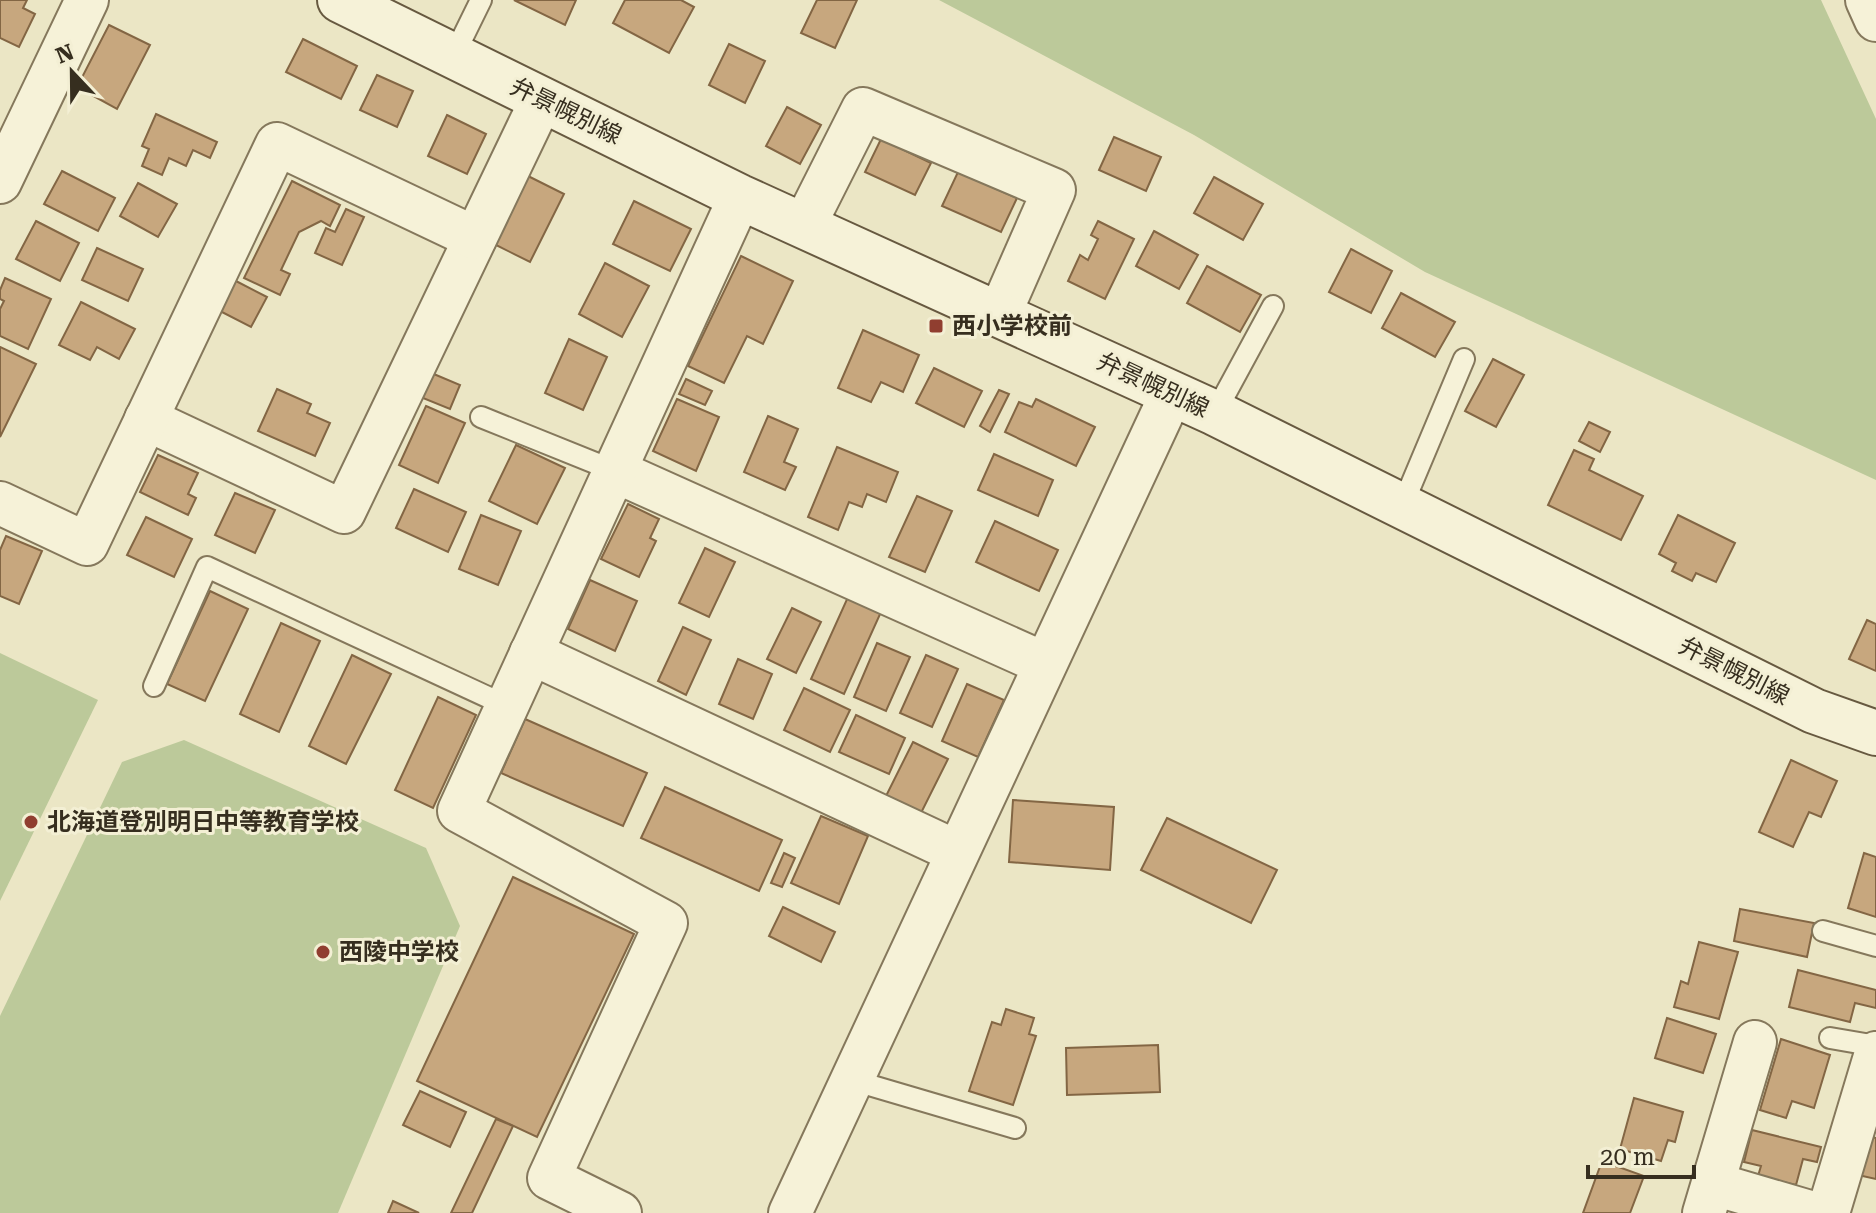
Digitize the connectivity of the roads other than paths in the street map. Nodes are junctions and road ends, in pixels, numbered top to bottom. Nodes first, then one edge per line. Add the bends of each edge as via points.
1 (87, 0) edge
2 (340, 0) edge
3 (481, 0) edge
4 (1867, 0) edge
5 (1876, 20) edge
6 (454, 55) junction
7 (542, 99) junction
8 (0, 182) edge
9 (740, 197) junction
10 (805, 224) junction
11 (475, 238) junction
12 (1273, 306) dead end
13 (1000, 313) junction
14 (1464, 359) dead end
15 (1171, 395) junction
16 (1215, 413) junction
17 (481, 417) dead end
18 (146, 419) junction
19 (615, 471) junction
20 (0, 503) edge
21 (1403, 504) junction
22 (531, 653) junction
23 (1045, 664) junction
24 (154, 686) dead end
25 (507, 706) junction
26 (1876, 733) edge
27 (957, 852) junction
28 (1823, 931) dead end
29 (1876, 946) edge
30 (1830, 1038) dead end
31 (1755, 1042) dead end
32 (1876, 1046) edge
33 (1876, 1053) edge
34 (852, 1080) junction
35 (1015, 1128) dead end
36 (1709, 1198) edge
37 (620, 1213) edge
38 (790, 1213) edge
39 (1813, 1213) edge
40 (1828, 1213) edge

1 - 8 street
2 - 6 main road, 弁景幌別線
3 - 6 lane
4 - 5 street
6 - 7 main road, 弁景幌別線
7 - 9 main road, 弁景幌別線
7 - 11 street
9 - 10 main road, 弁景幌別線
9 - 19 street
10 - 13 main road, 弁景幌別線
10 - 13 street via 863,109 1054,190
11 - 18 street via 344,512
11 - 18 street via 277,144
12 - 16 lane
13 - 15 main road, 弁景幌別線
14 - 21 lane
15 - 16 main road, 弁景幌別線
15 - 23 street
16 - 21 main road, 弁景幌別線
17 - 19 lane
18 - 20 street via 87,544
19 - 22 street
19 - 23 street
21 - 26 main road, 弁景幌別線 via 1814,711
22 - 25 street
22 - 27 street
23 - 27 street
24 - 25 lane via 207,567
25 - 37 street via 459,811 666,923 549,1178
27 - 34 street
28 - 29 lane
30 - 32 lane
31 - 36 street
33 - 40 street
34 - 35 lane
34 - 38 street
36 - 39 street

